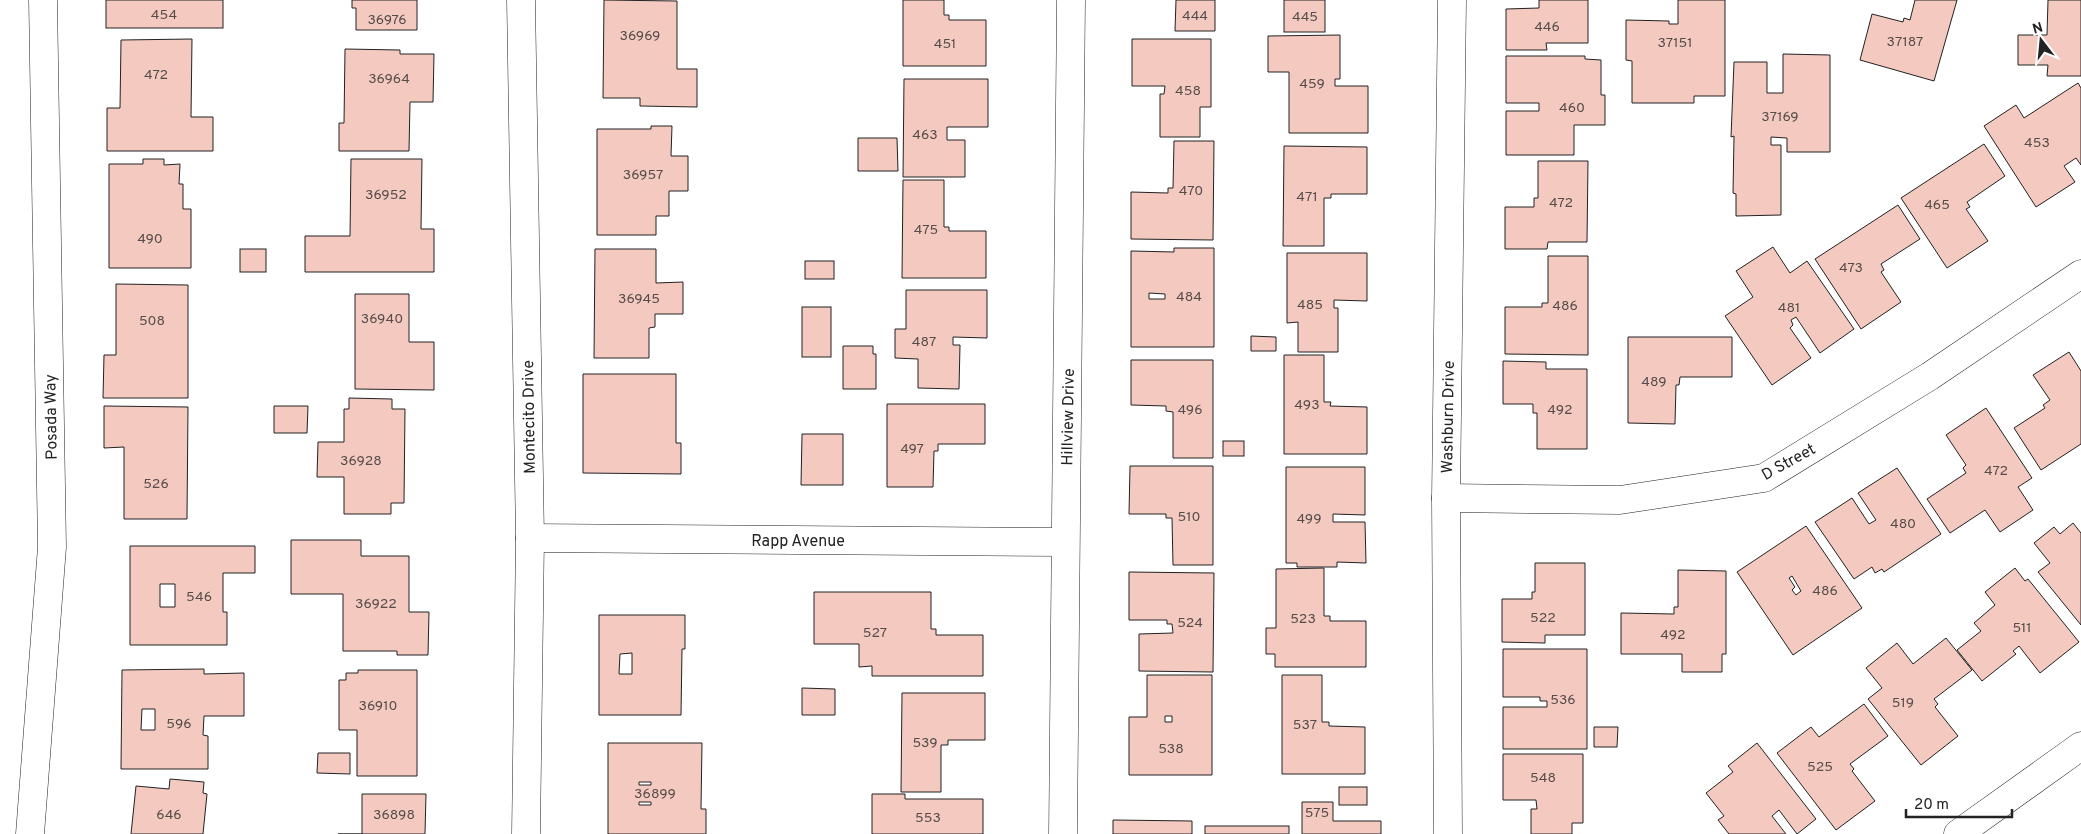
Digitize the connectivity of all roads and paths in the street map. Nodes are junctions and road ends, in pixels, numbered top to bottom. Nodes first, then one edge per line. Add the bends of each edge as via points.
1 (43, 0) edge
2 (521, 0) edge
3 (1071, 0) edge
4 (1452, 0) edge
5 (2081, 274) edge
6 (1446, 498) junction
7 (530, 538) junction
8 (1065, 542) junction
9 (2081, 746) edge
10 (30, 834) edge
11 (526, 834) edge
12 (1063, 834) edge
13 (1448, 834) edge
14 (1958, 834) edge

1 - 10 street, Posada Way via 52,547
2 - 7 street, Montecito Drive
3 - 8 street, Hillview Drive
4 - 6 street, Washburn Drive
5 - 6 street, D Street via 1930,376 1764,478 1620,500
6 - 13 street, Washburn Drive
7 - 8 street, Rapp Avenue
7 - 11 street, Montecito Drive
8 - 12 street, Hillview Drive
9 - 14 street

